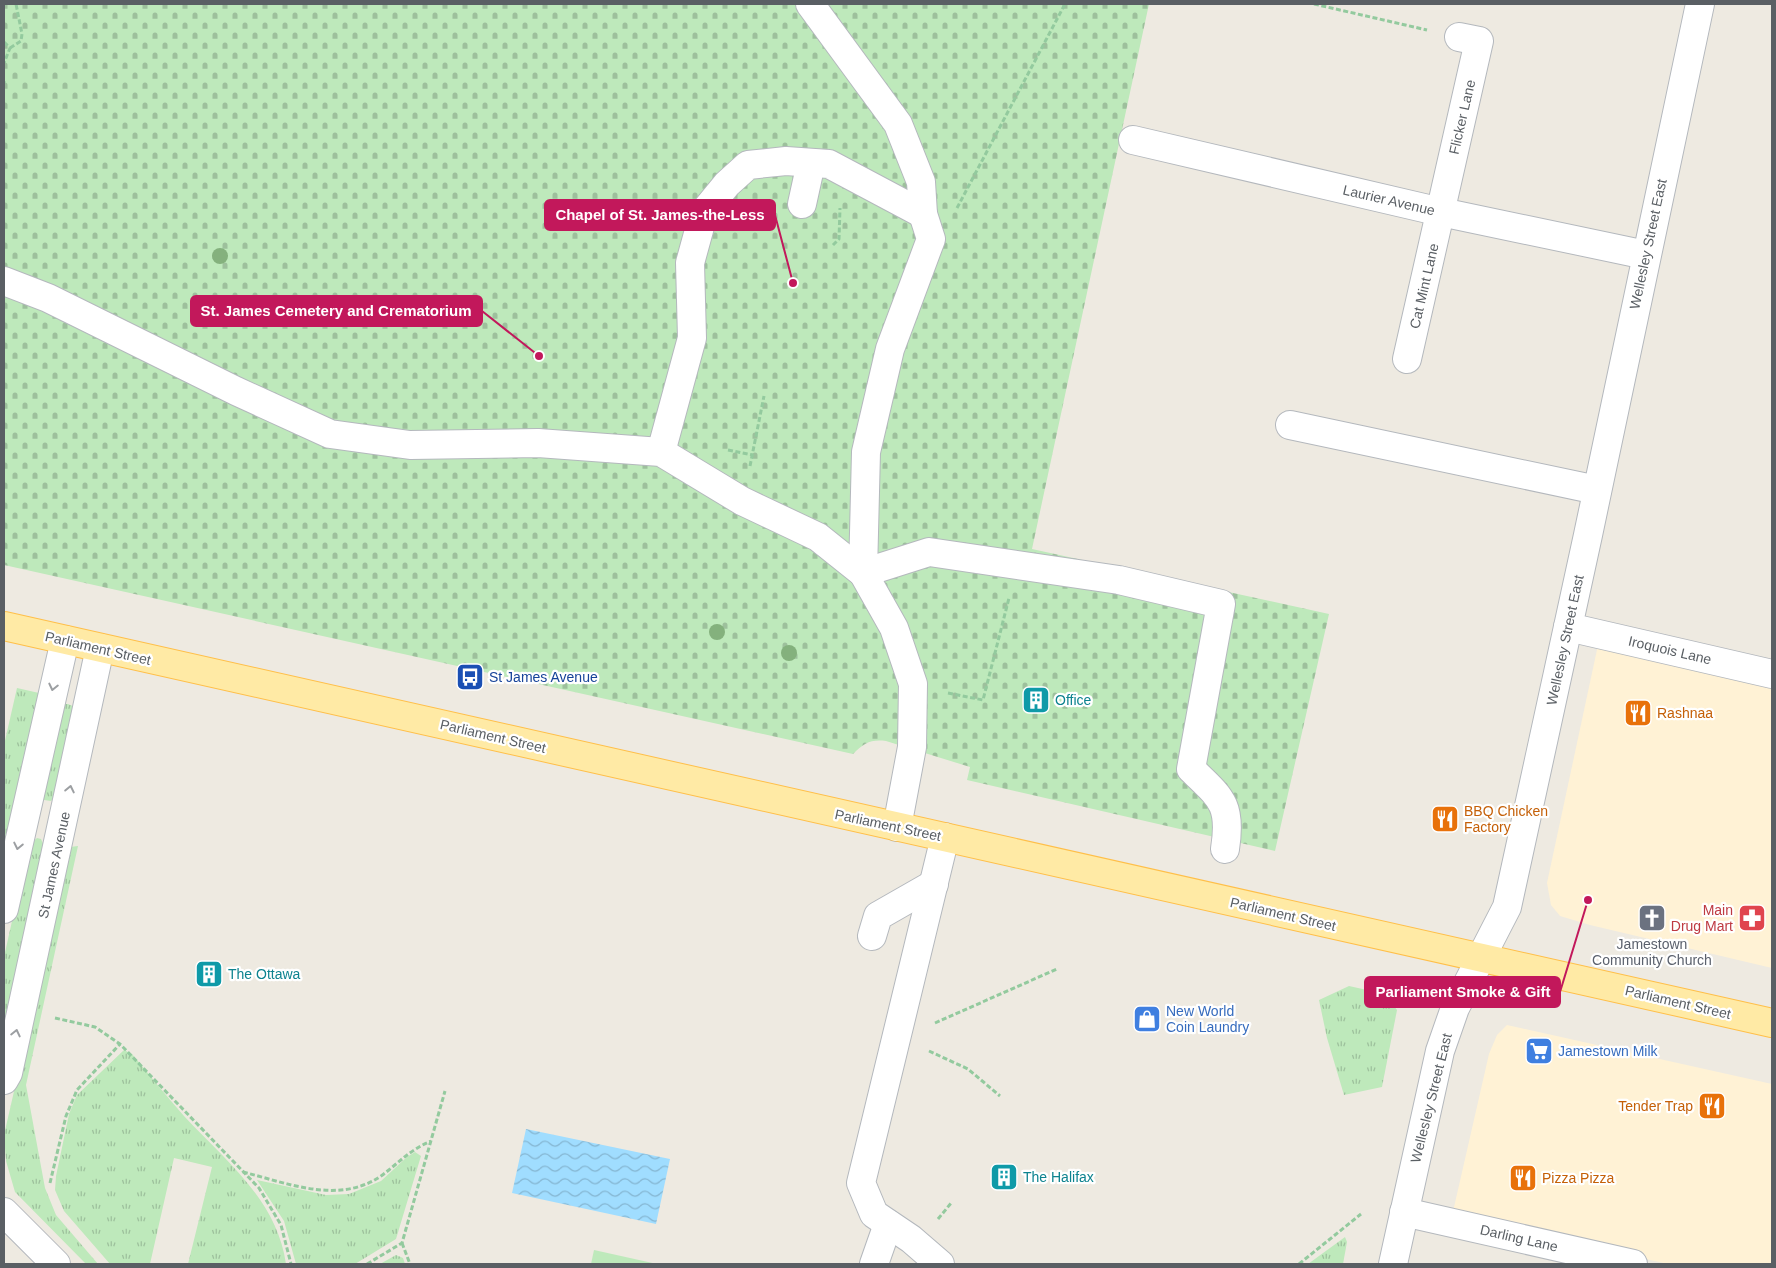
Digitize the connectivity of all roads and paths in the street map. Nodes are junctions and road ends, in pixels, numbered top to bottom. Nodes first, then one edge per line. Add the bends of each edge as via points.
1 (16, 4) edge
2 (810, 4) edge
3 (1065, 4) edge
4 (1314, 4) edge
5 (1700, 4) edge
6 (1459, 37) joint
7 (4, 42) edge
8 (10, 48) junction
9 (4, 63) edge
10 (1133, 140) dead end
11 (811, 163) junction
12 (802, 204) dead end
13 (840, 206) dead end
14 (1441, 212) junction
15 (927, 226) junction
16 (833, 245) dead end
17 (1646, 255) junction
18 (4, 281) edge
19 (1407, 359) dead end
20 (764, 396) dead end
21 (1290, 425) dead end
22 (661, 452) junction
23 (748, 473) dead end
24 (1597, 490) junction
25 (1018, 566) junction
26 (863, 573) junction
27 (4, 626) edge
28 (1568, 627) junction
29 (65, 640) junction
30 (100, 648) junction
31 (1772, 674) edge
32 (913, 684) junction
33 (897, 827) junction
34 (944, 837) junction
35 (1225, 849) dead end
36 (934, 884) junction
37 (4, 910) edge
38 (872, 936) dead end
39 (1481, 959) junction
40 (1057, 969) dead end
41 (54, 1018) dead end
42 (1772, 1023) edge
43 (897, 1037) junction
44 (120, 1044) junction
45 (4, 1080) edge
46 (446, 1091) dead end
47 (1000, 1096) dead end
48 (431, 1141) junction
49 (242, 1172) junction
50 (50, 1183) dead end
51 (4, 1212) edge
52 (1404, 1212) junction
53 (1361, 1214) dead end
54 (888, 1224) junction
55 (402, 1243) junction
56 (56, 1264) edge
57 (291, 1264) edge
58 (367, 1264) edge
59 (410, 1264) edge
60 (874, 1264) edge
61 (940, 1264) edge
62 (1299, 1264) edge
63 (1393, 1264) edge
64 (1633, 1264) edge

1 - 8 path via 22,34 20,41
2 - 15 street via 898,124 921,182
3 - 15 path via 960,205
4 - 6 path
5 - 17 street, Wellesley Street East
6 - 14 street, Flicker Lane via 1479,41
7 - 8 path
8 - 9 path
10 - 14 street, Laurier Avenue
11 - 12 street
11 - 15 street via 829,164 851,174
11 - 22 street via 786,161 748,165 704,212 690,263 692,338
13 - 16 path via 839,239
14 - 17 street, Laurier Avenue
14 - 19 street, Cat Mint Lane
15 - 26 street via 890,349 866,452
17 - 24 street, Wellesley Street East
18 - 22 street via 48,298 330,434 410,445 538,443
20 - 23 path
21 - 24 street
22 - 26 street via 742,501 818,537
24 - 28 street, Wellesley Street East
25 - 26 street via 929,552
25 - 32 path via 983,700
25 - 35 street via 1119,580 1221,604 1191,769 1220,797 1227,815
26 - 32 street via 894,628
27 - 29 main road, Parliament Street
28 - 31 street, Iroquois Lane
28 - 39 street, Wellesley Street East via 1507,907
29 - 30 main road, Parliament Street
29 -> 37 street
30 - 33 main road, Parliament Street
45 -> 30 street, St James Avenue
32 - 33 street via 912,747
33 - 34 main road, Parliament Street
34 - 36 street
34 - 39 main road, Parliament Street
36 - 38 street via 878,916
36 - 43 street
39 - 42 main road, Parliament Street
39 - 52 street, Wellesley Street East via 1455,1008 1440,1051
40 - 43 path
41 - 44 path via 95,1027
43 - 47 path via 968,1069
43 - 54 street via 861,1182 874,1214
44 - 49 path
44 - 50 path via 77,1090 66,1116
46 - 48 path
48 - 49 path via 412,1149 380,1176 351,1189 319,1191
48 - 55 path
49 - 57 path via 259,1188 281,1225
51 - 56 street
52 - 63 street, Wellesley Street East
52 - 64 street, Darling Lane
53 - 62 path
54 - 60 street
54 - 61 street
55 - 58 path
55 - 59 path

